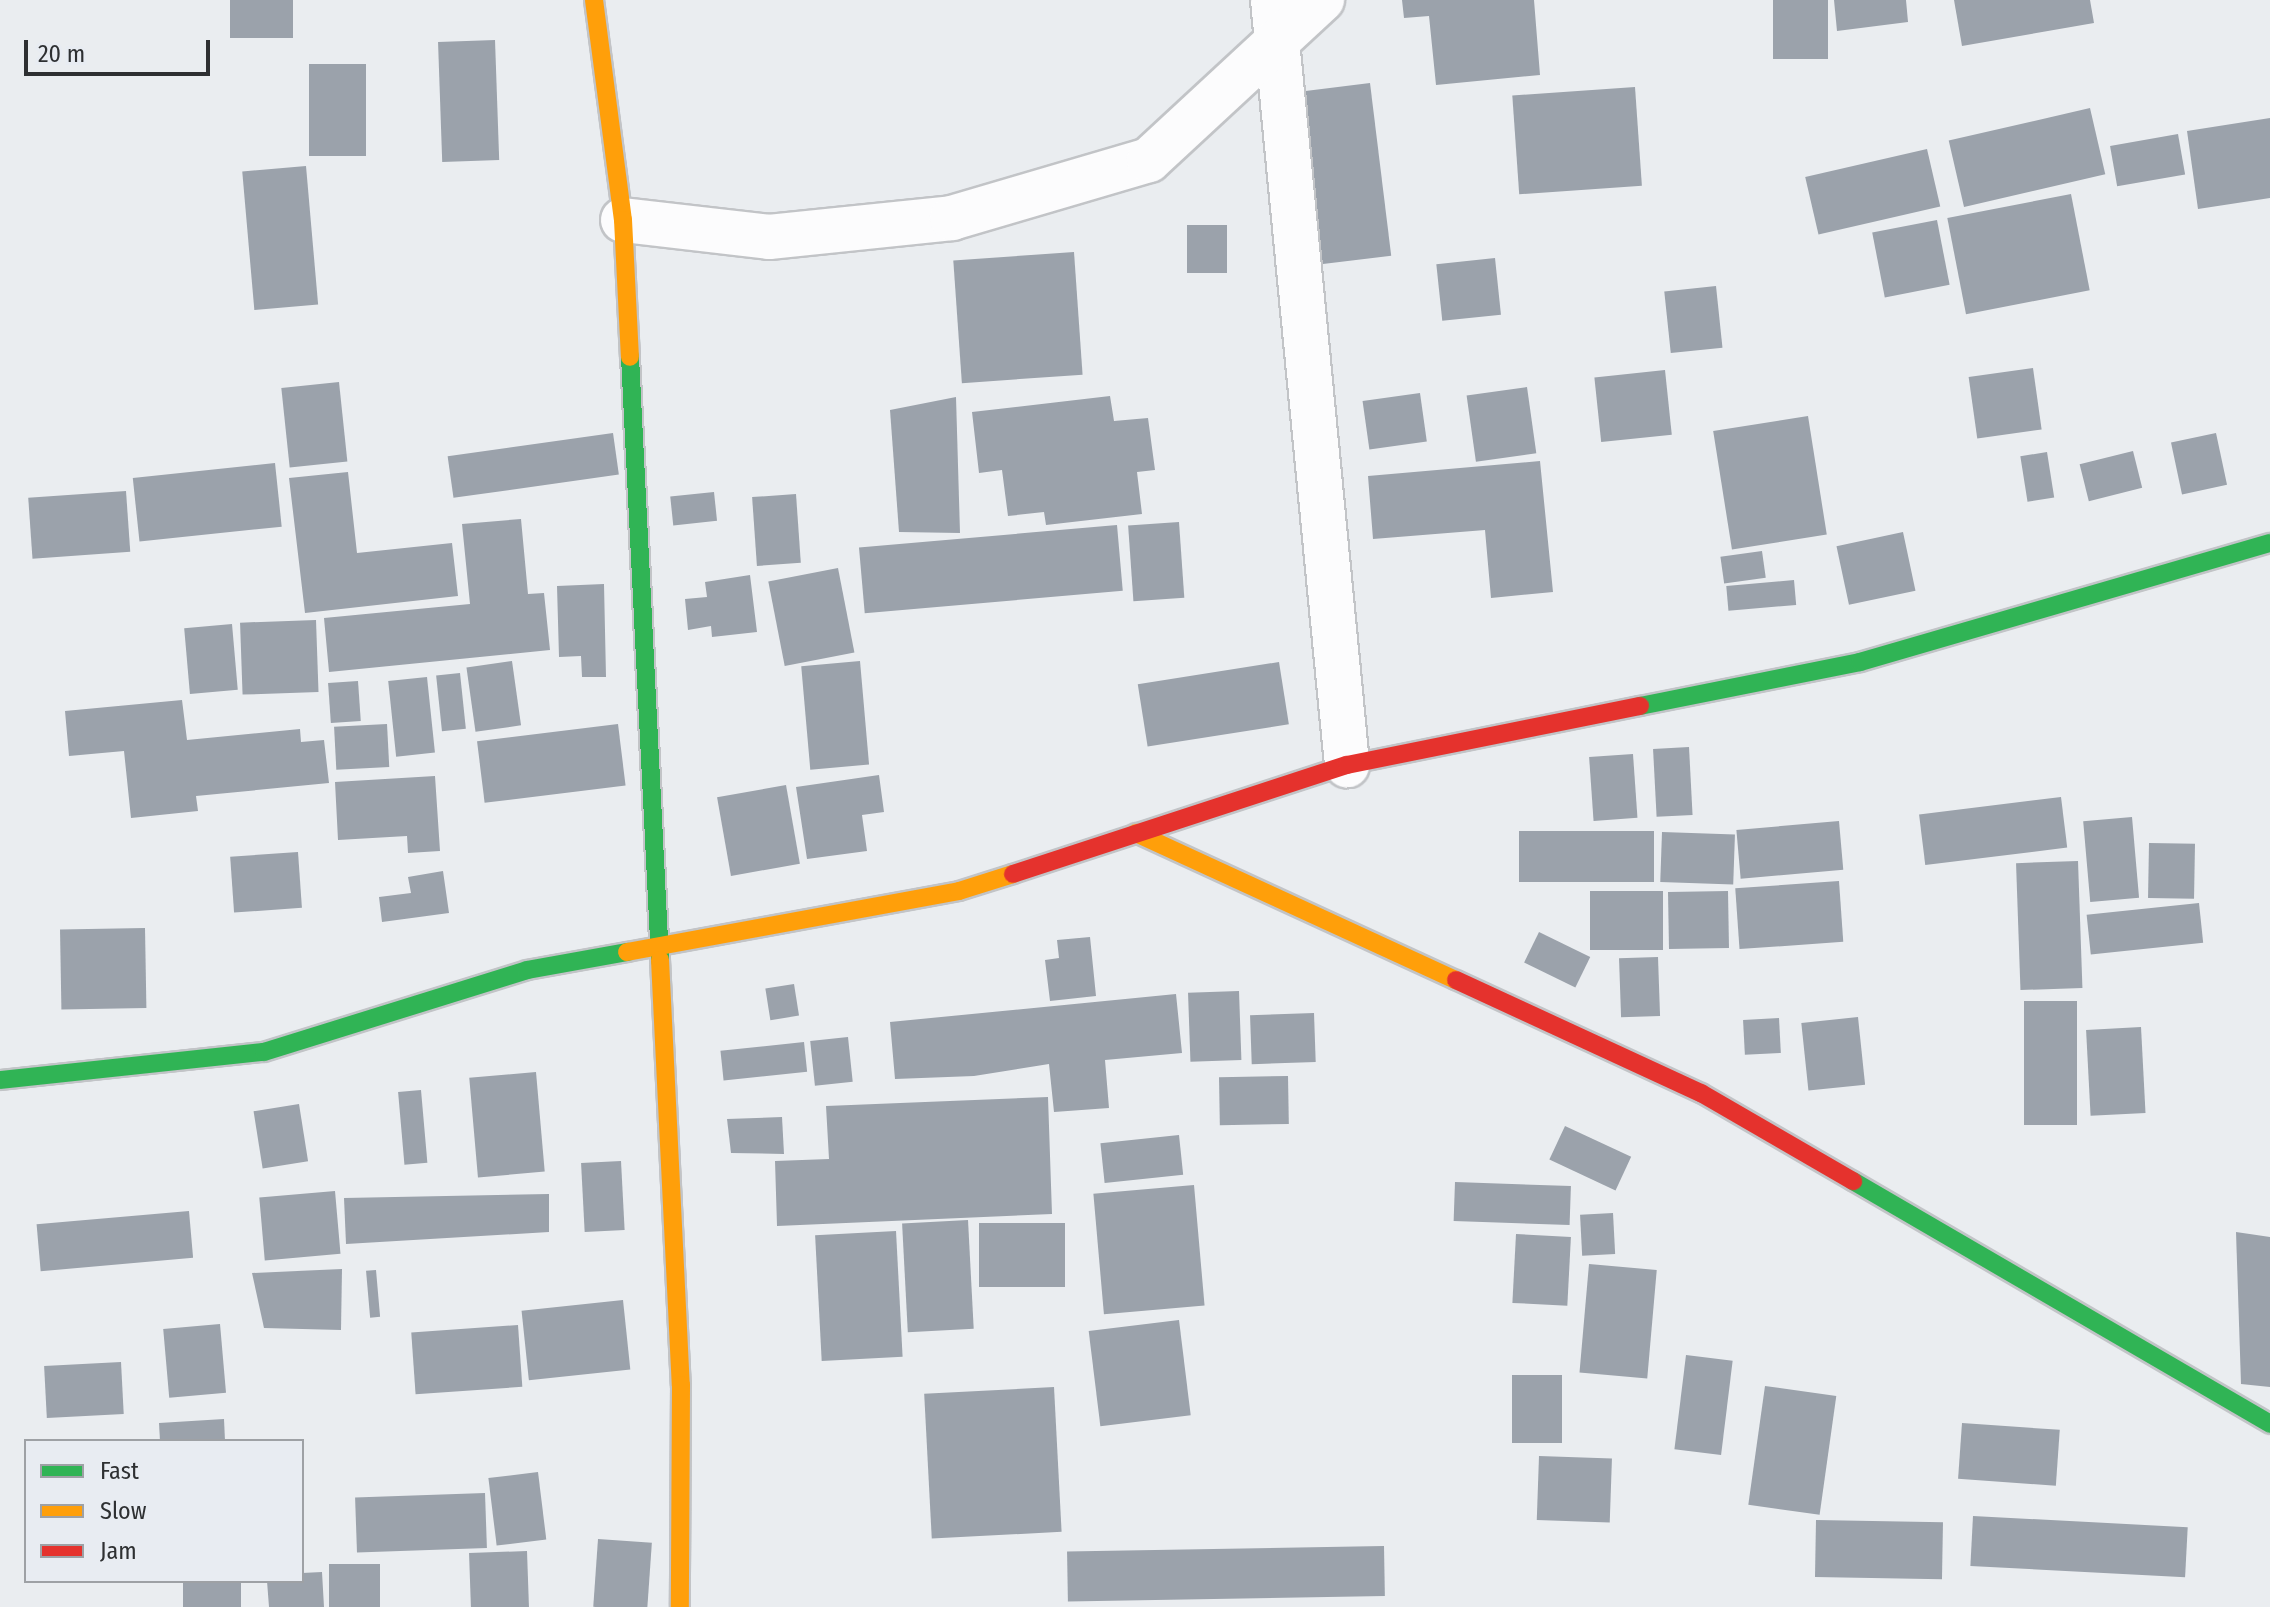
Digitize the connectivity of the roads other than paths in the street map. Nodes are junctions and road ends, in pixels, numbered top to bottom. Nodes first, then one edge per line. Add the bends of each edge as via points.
1 (594, 0) edge
2 (1322, 0) edge
3 (1275, 18) edge
4 (623, 220) junction
5 (2270, 543) edge
6 (1347, 765) junction
7 (1136, 833) junction
8 (656, 947) junction
9 (0, 1080) edge
10 (2270, 1424) edge
11 (680, 1607) edge

1 - 4 street
2 - 3 street
3 - 4 street via 1149,160 952,218 769,237
3 - 6 street
4 - 8 street
5 - 6 street via 1860,662
6 - 7 street
7 - 8 street via 959,891
7 - 10 street via 1701,1093
8 - 9 street via 527,970 264,1052
8 - 11 street via 681,1385

